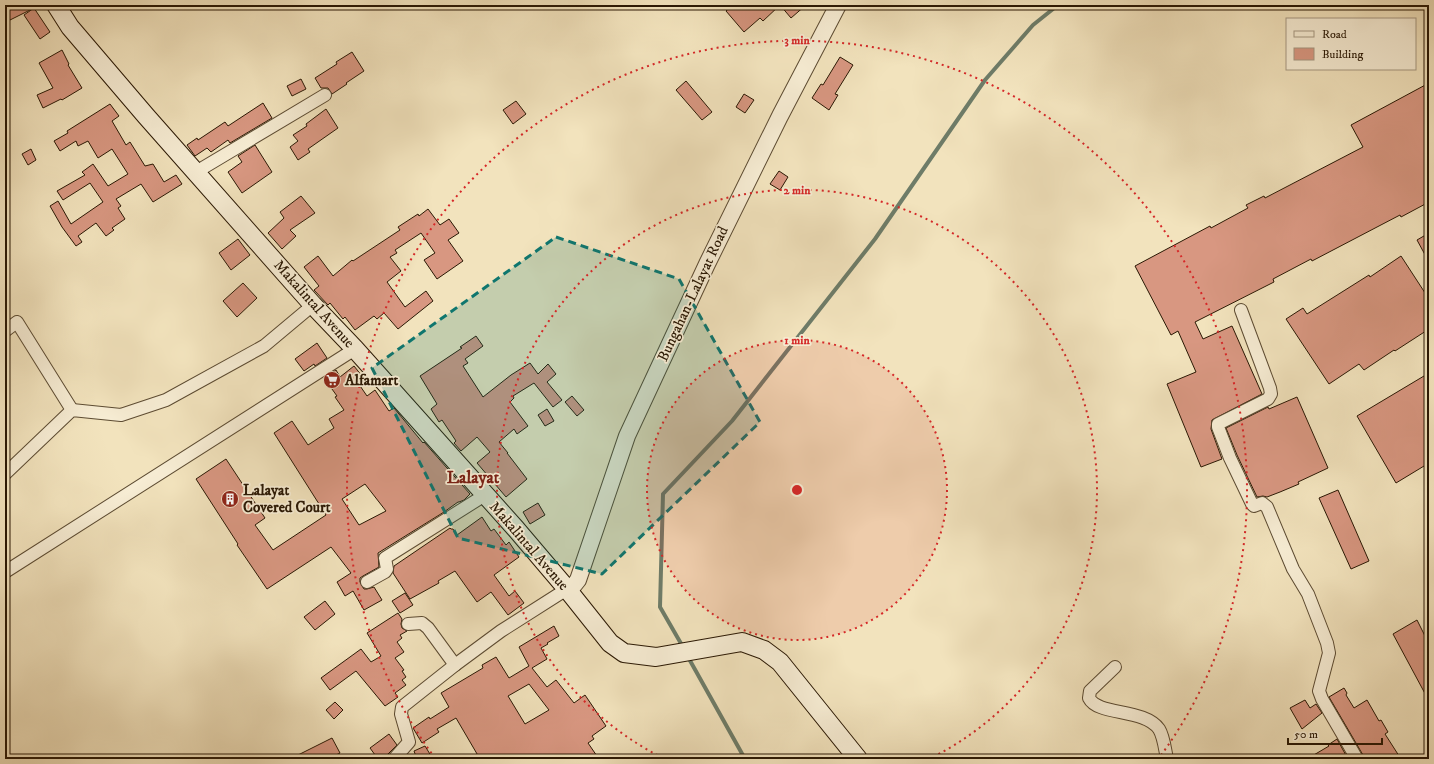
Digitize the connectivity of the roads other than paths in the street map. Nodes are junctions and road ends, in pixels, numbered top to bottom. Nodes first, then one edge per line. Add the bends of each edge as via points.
1 (56, 5) edge
2 (838, 5) edge
3 (325, 95) dead end
4 (196, 172) junction
5 (313, 305) junction
6 (1241, 310) dead end
7 (5, 331) edge
8 (355, 349) junction
9 (72, 410) junction
10 (5, 474) edge
11 (485, 495) junction
12 (5, 572) edge
13 (367, 582) dead end
14 (567, 589) junction
15 (408, 624) dead end
16 (454, 665) junction
17 (1115, 666) dead end
18 (394, 759) edge
19 (858, 759) edge
20 (1167, 759) edge
21 (1357, 759) edge

1 - 4 main road, Makalintal Avenue via 75,33
2 - 14 street, Bungahan-Lalayat Road via 776,123 670,343 627,436 578,580
3 - 4 street
4 - 5 main road, Makalintal Avenue
5 - 8 main road, Makalintal Avenue
5 - 9 street via 264,346 166,400 121,415
6 - 21 street via 1271,394 1268,399 1218,424 1218,427 1252,504 1254,506 1262,503 1267,507 1293,569 1308,594 1329,653 1319,690
7 - 9 street via 17,322
8 - 11 main road, Makalintal Avenue
8 - 12 street
9 - 10 street
11 - 13 street via 384,558 386,572
11 - 14 main road, Makalintal Avenue
14 - 16 street
14 - 19 main road, Makalintal Avenue via 610,643 624,653 656,658 742,642 764,650 780,662
15 - 16 street via 422,623 428,628
16 - 18 street via 402,707 401,714 409,742
17 - 20 street via 1090,691 1091,702 1153,722 1160,730

